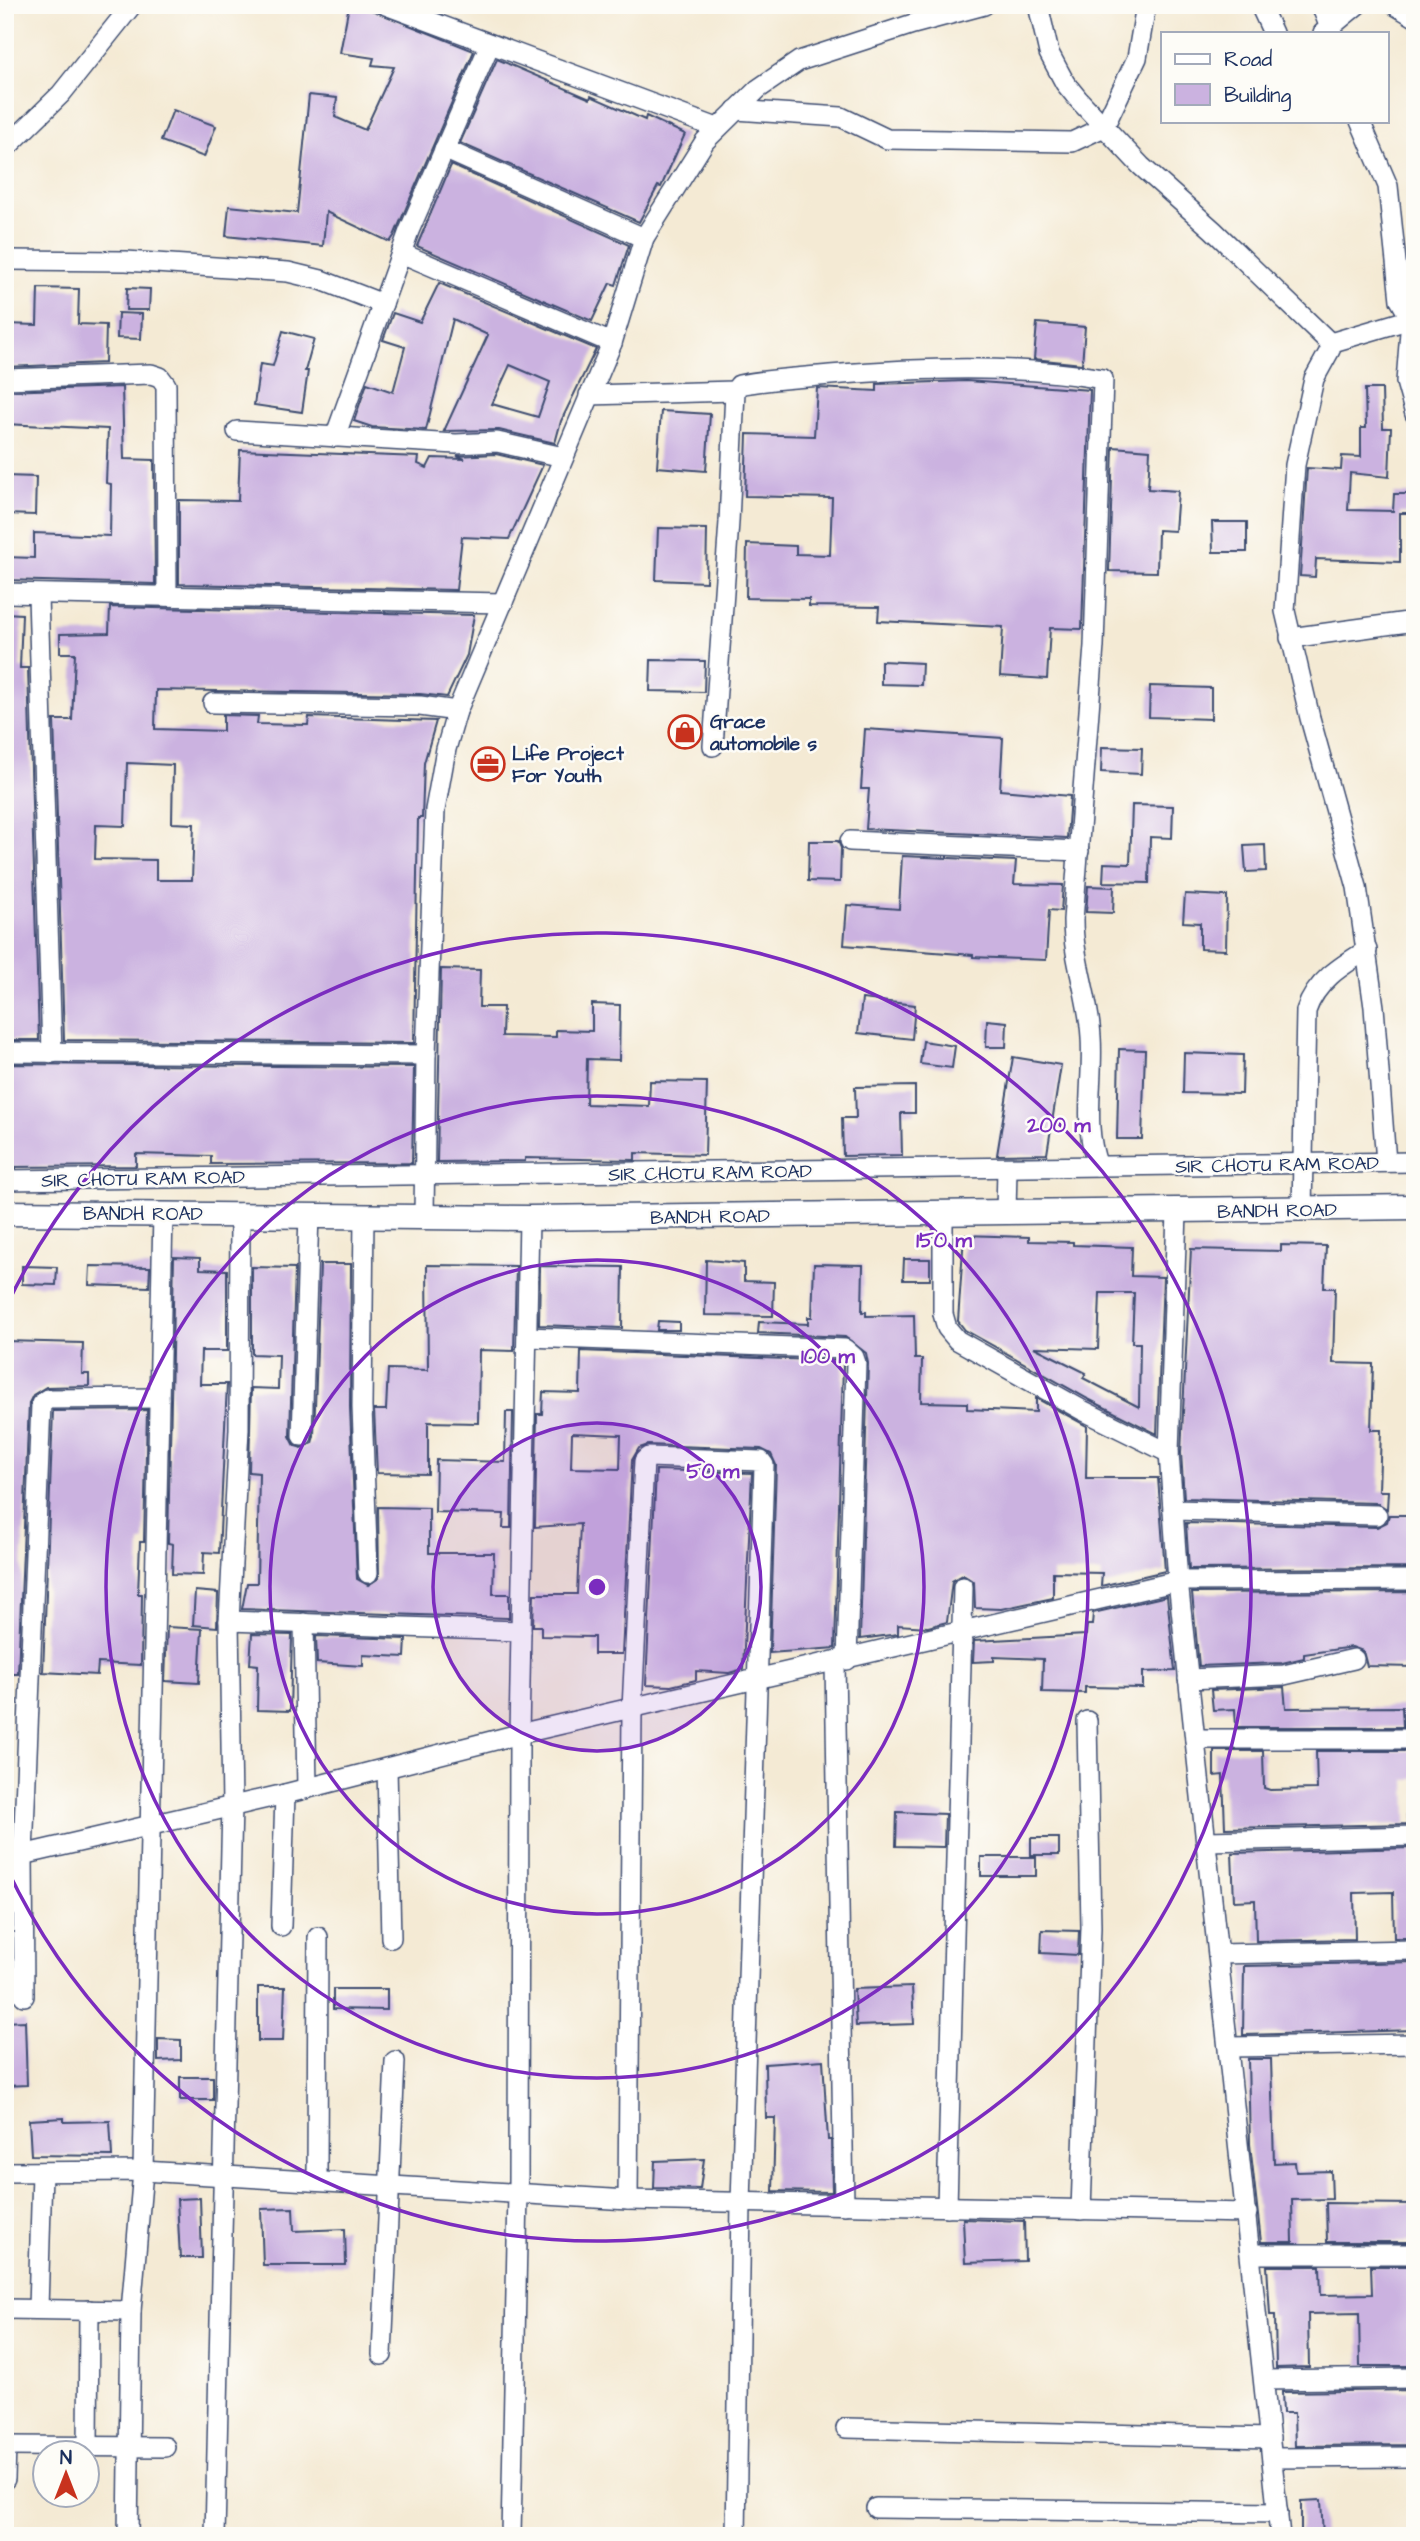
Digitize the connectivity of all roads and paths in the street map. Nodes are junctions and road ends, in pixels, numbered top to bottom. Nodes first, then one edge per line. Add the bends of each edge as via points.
1 (132, 5) edge
2 (386, 5) edge
3 (984, 5) edge
4 (1038, 5) edge
5 (1146, 5) edge
6 (1260, 5) edge
7 (1321, 5) edge
8 (1357, 5) edge
9 (1395, 5) edge
10 (1415, 17) edge
11 (1329, 31) edge
12 (1273, 32) edge
13 (490, 44) junction
14 (736, 110) junction
15 (1360, 122) edge
16 (1104, 127) junction
17 (717, 128) junction
18 (5, 149) edge
19 (444, 149) junction
20 (644, 237) junction
21 (401, 253) junction
22 (5, 260) edge
23 (383, 303) junction
24 (1411, 320) junction
25 (612, 343) junction
26 (1330, 343) junction
27 (5, 379) edge
28 (734, 391) junction
29 (589, 395) junction
30 (1415, 414) edge
31 (237, 431) dead end
32 (335, 437) junction
33 (563, 457) junction
34 (5, 593) edge
35 (38, 596) junction
36 (167, 596) junction
37 (503, 603) junction
38 (1415, 621) edge
39 (1290, 638) junction
40 (213, 703) dead end
41 (457, 712) junction
42 (713, 746) dead end
43 (850, 841) dead end
44 (1079, 851) junction
45 (1367, 950) junction
46 (5, 1052) edge
47 (52, 1053) junction
48 (426, 1055) junction
49 (1386, 1162) junction
50 (1415, 1162) edge
51 (1301, 1163) junction
52 (1098, 1166) junction
53 (1007, 1168) junction
54 (424, 1175) junction
55 (5, 1180) edge
56 (1415, 1207) edge
57 (1302, 1209) junction
58 (1177, 1212) junction
59 (5, 1213) edge
60 (163, 1213) junction
61 (240, 1213) junction
62 (1006, 1213) junction
63 (309, 1214) junction
64 (943, 1214) junction
65 (364, 1215) junction
66 (424, 1216) junction
67 (529, 1218) junction
68 (528, 1337) junction
69 (159, 1398) junction
70 (302, 1436) dead end
71 (1169, 1453) junction
72 (1173, 1510) junction
73 (1377, 1516) dead end
74 (368, 1573) dead end
75 (1415, 1580) edge
76 (1178, 1581) junction
77 (963, 1587) dead end
78 (229, 1621) junction
79 (304, 1623) junction
80 (522, 1631) junction
81 (962, 1633) junction
82 (1354, 1659) dead end
83 (841, 1661) junction
84 (759, 1679) junction
85 (1188, 1679) junction
86 (632, 1709) junction
87 (1087, 1721) dead end
88 (519, 1734) junction
89 (1195, 1739) junction
90 (1415, 1739) edge
91 (387, 1768) junction
92 (307, 1788) junction
93 (285, 1794) junction
94 (232, 1805) junction
95 (148, 1824) junction
96 (1415, 1836) edge
97 (1207, 1841) junction
98 (14, 1857) edge
99 (281, 1926) dead end
100 (318, 1937) dead end
101 (391, 1938) dead end
102 (1415, 1950) edge
103 (1219, 1954) junction
104 (24, 1996) dead end
105 (1415, 2044) edge
106 (1229, 2047) junction
107 (395, 2061) dead end
108 (143, 2171) junction
109 (5, 2172) edge
110 (42, 2172) junction
111 (222, 2178) junction
112 (317, 2181) junction
113 (391, 2184) junction
114 (518, 2193) junction
115 (628, 2200) junction
116 (741, 2203) junction
117 (844, 2205) junction
118 (947, 2207) junction
119 (1082, 2210) junction
120 (1247, 2213) junction
121 (1415, 2254) edge
122 (1251, 2255) junction
123 (5, 2309) edge
124 (38, 2309) junction
125 (89, 2310) junction
126 (131, 2311) junction
127 (382, 2355) dead end
128 (1415, 2378) edge
129 (1264, 2380) junction
130 (846, 2428) dead end
131 (1270, 2438) junction
132 (88, 2440) edge
133 (6, 2446) edge
134 (32, 2446) edge
135 (102, 2446) edge
136 (127, 2447) junction
137 (165, 2447) dead end
138 (1415, 2457) edge
139 (1272, 2458) junction
140 (5, 2479) edge
141 (876, 2508) dead end
142 (1278, 2513) junction
143 (128, 2536) edge
144 (215, 2536) edge
145 (511, 2536) edge
146 (736, 2536) edge
147 (1280, 2536) edge

1 - 18 street via 61,94
2 - 13 street
3 - 14 street via 799,61
4 - 16 street via 1056,69
5 - 16 street via 1137,58
6 - 12 street
7 - 11 street
8 - 11 street
9 - 10 street
13 - 17 street
13 - 19 street
14 - 16 street via 841,117 881,137 905,141 1065,143
14 - 17 street
15 - 24 street via 1388,186 1399,300
16 - 26 street
17 - 20 street via 694,156
19 - 20 street
19 - 21 street
20 - 25 street
21 - 23 street
21 - 25 street
22 - 23 street via 126,261 288,272
23 - 32 street
24 - 26 street
24 - 30 street via 1406,382
25 - 29 street
26 - 39 street via 1314,379 1295,465 1284,593
27 - 36 street via 151,373 166,385
28 - 29 street
28 - 42 street
28 - 44 street via 744,384 888,371 998,371 1103,379 1094,646
29 - 33 street
31 - 32 street
32 - 33 street via 498,442
33 - 37 street
34 - 35 street
35 - 36 street
35 - 47 street
36 - 37 street
37 - 41 street
38 - 39 street
39 - 45 street via 1353,864
40 - 41 street via 420,706
41 - 48 street via 435,810
43 - 44 street
44 - 52 street via 1073,933 1091,1035 1089,1136
45 - 49 street
45 - 51 street via 1326,978 1306,1011
46 - 47 street
47 - 48 street
48 - 54 street
49 - 50 street, SIR CHOTU RAM ROAD
49 - 51 street, SIR CHOTU RAM ROAD
51 - 52 street, SIR CHOTU RAM ROAD
51 - 57 street
52 - 53 street, SIR CHOTU RAM ROAD
53 - 54 street, SIR CHOTU RAM ROAD
53 - 62 street
54 - 55 street, SIR CHOTU RAM ROAD
54 - 66 street
56 - 57 street, BANDH ROAD
57 - 58 street, BANDH ROAD
58 - 62 street, BANDH ROAD
58 - 71 street
59 - 60 street, BANDH ROAD
60 - 61 street, BANDH ROAD
60 - 69 street
61 - 63 street, BANDH ROAD
61 - 78 street via 239,1429
62 - 64 street, BANDH ROAD
63 - 65 street, BANDH ROAD
63 - 70 street
64 - 67 street, BANDH ROAD
64 - 71 street via 943,1314 957,1340
65 - 66 street, BANDH ROAD
65 - 74 street via 362,1407
66 - 67 street, BANDH ROAD
67 - 68 street
68 - 80 street
68 - 83 street via 850,1352 856,1363
69 - 95 street
69 - 98 street via 47,1399 41,1404
71 - 72 street
72 - 73 street
72 - 76 street
75 - 76 street
76 - 81 street
76 - 85 street
77 - 81 street
78 - 79 street
78 - 94 street
79 - 80 street
79 - 92 street
80 - 88 street
81 - 83 street
81 - 118 street
82 - 85 street via 1284,1675
83 - 84 street
83 - 117 street
84 - 86 street
84 - 86 street via 764,1463 646,1457
84 - 116 street
85 - 89 street
86 - 88 street
86 - 115 street
87 - 119 street via 1091,1927
88 - 91 street
88 - 114 street
89 - 90 street
89 - 97 street
91 - 92 street
91 - 101 street
92 - 93 street
93 - 94 street
93 - 99 street
94 - 95 street
94 - 111 street
95 - 98 street
95 - 108 street
96 - 97 street
97 - 103 street
98 - 104 street
100 - 112 street
102 - 103 street
103 - 106 street
105 - 106 street
106 - 120 street
107 - 113 street
108 - 110 street
108 - 111 street
108 - 126 street
109 - 110 street
110 - 124 street
111 - 112 street
111 - 144 street
112 - 113 street
113 - 114 street
113 - 127 street
114 - 115 street
114 - 145 street
115 - 116 street
116 - 117 street
116 - 146 street
117 - 118 street
118 - 119 street
119 - 120 street
120 - 122 street
121 - 122 street
122 - 129 street
123 - 124 street
124 - 125 street
125 - 126 street
125 - 132 street
126 - 136 street
128 - 129 street
129 - 131 street
130 - 131 street
131 - 139 street
133 - 134 street
133 - 140 street
135 - 136 street
136 - 137 street
136 - 143 street
138 - 139 street
139 - 142 street
141 - 142 street
142 - 147 street

